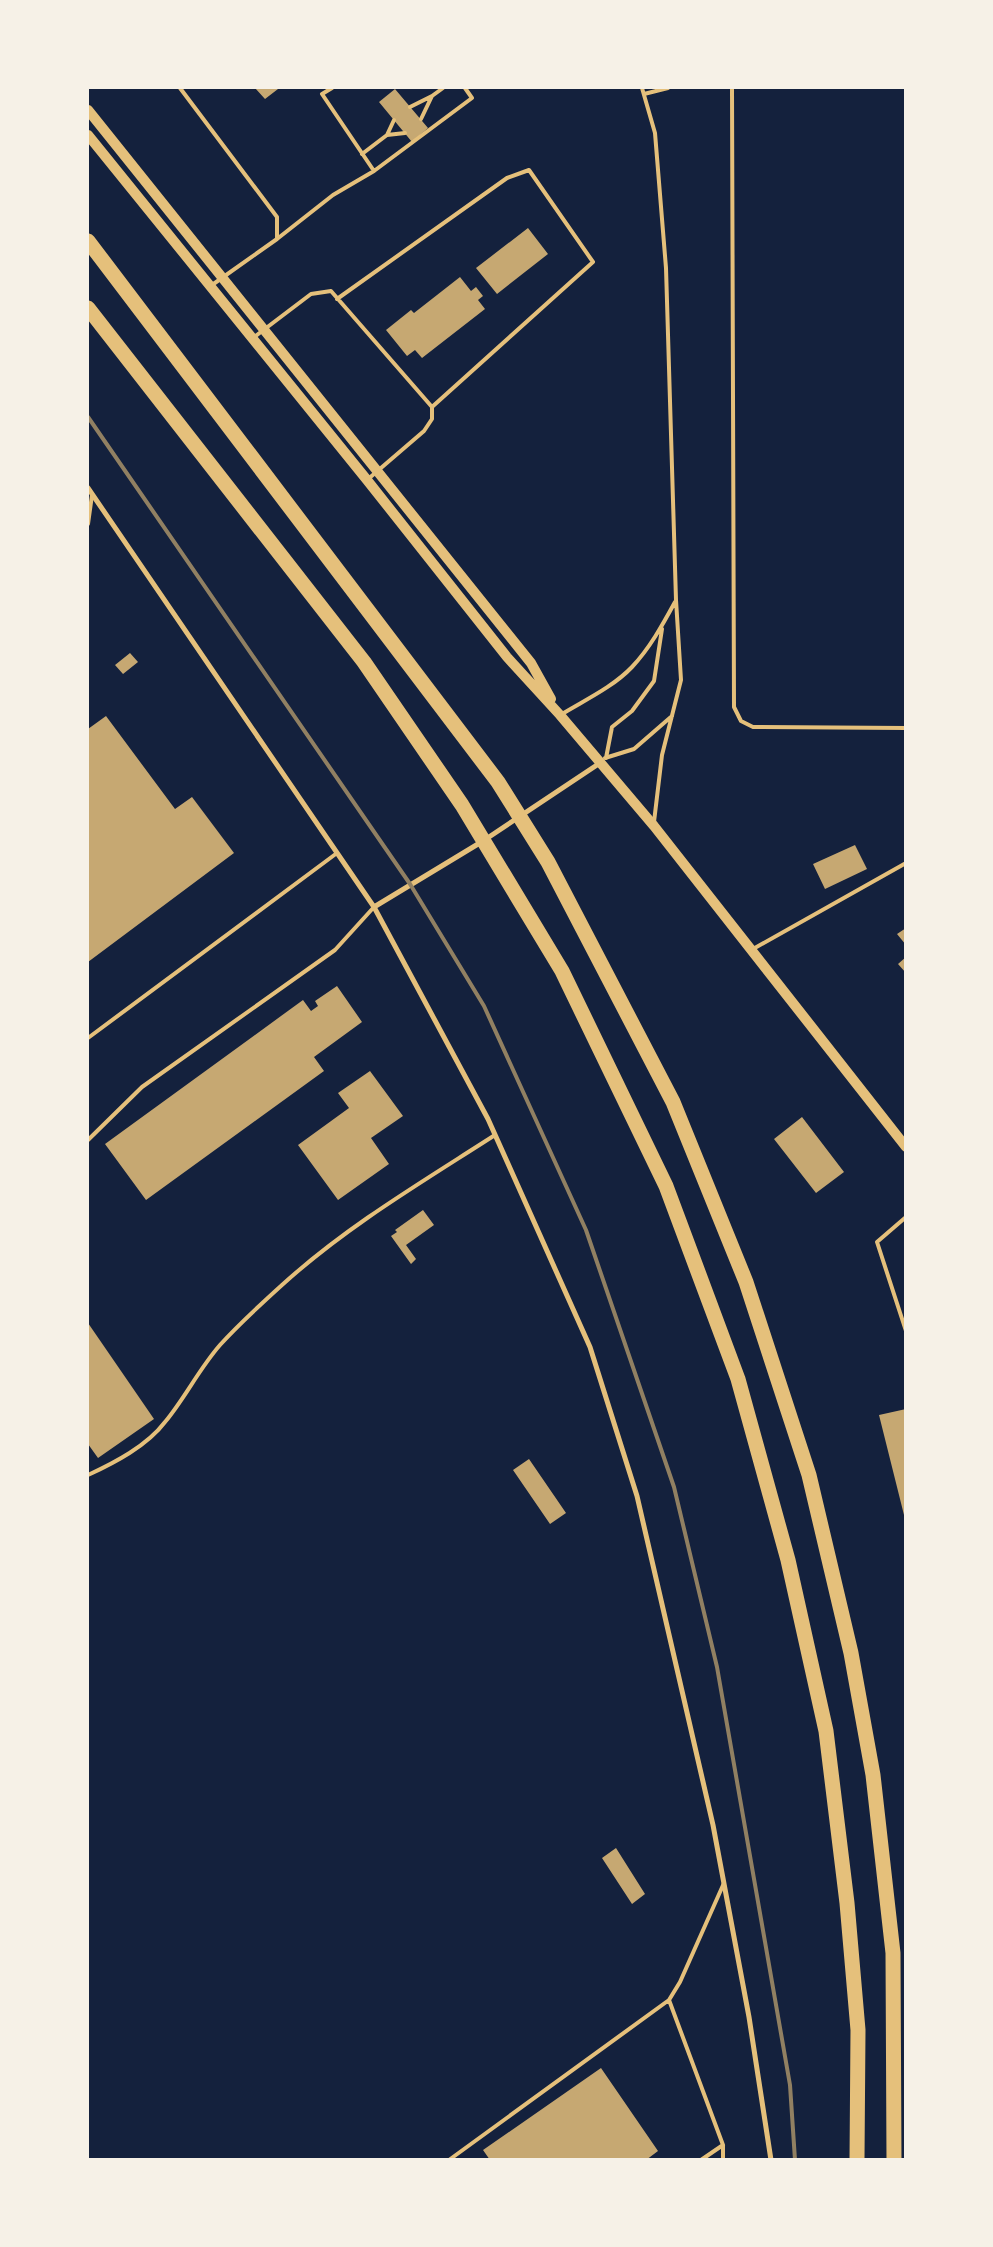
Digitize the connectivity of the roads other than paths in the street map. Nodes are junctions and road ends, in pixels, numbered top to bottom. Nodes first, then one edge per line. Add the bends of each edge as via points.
1 (180, 88) edge
2 (332, 88) edge
3 (443, 88) edge
4 (465, 88) edge
5 (642, 88) edge
6 (668, 88) edge
7 (732, 88) edge
8 (644, 94) junction
9 (432, 96) junction
10 (410, 107) dead end
11 (88, 110) edge
12 (394, 120) dead end
13 (421, 120) dead end
14 (405, 133) dead end
15 (88, 135) edge
16 (387, 135) junction
17 (362, 154) junction
18 (374, 171) junction
19 (277, 239) junction
20 (88, 241) edge
21 (223, 278) junction
22 (210, 286) junction
23 (337, 299) junction
24 (88, 308) edge
25 (264, 330) junction
26 (253, 338) junction
27 (432, 408) junction
28 (377, 472) junction
29 (368, 480) junction
30 (88, 488) edge
31 (92, 495) junction
32 (88, 524) edge
33 (676, 600) junction
34 (662, 627) junction
35 (560, 715) junction
36 (672, 716) junction
37 (906, 728) edge
38 (603, 760) junction
39 (654, 826) junction
40 (337, 853) junction
41 (906, 863) edge
42 (374, 907) junction
43 (752, 949) junction
44 (88, 1038) edge
45 (496, 1135) junction
46 (88, 1140) edge
47 (906, 1146) edge
48 (906, 1217) edge
49 (906, 1331) edge
50 (88, 1475) edge
51 (724, 1883) junction
52 (669, 2000) junction
53 (723, 2144) junction
54 (449, 2160) edge
55 (701, 2160) edge
56 (723, 2160) edge
57 (771, 2160) edge
58 (857, 2160) edge
59 (894, 2160) edge

1 - 19 lane via 277,216
2 - 17 lane via 322,94
3 - 9 lane
4 - 18 lane via 472,98
5 - 8 lane
6 - 8 lane
7 - 37 lane via 734,707 741,721 753,728
8 - 33 lane via 655,133 666,268
9 - 10 lane
9 - 13 lane
11 - 21 main road
12 - 16 lane
14 - 16 lane
15 - 22 main road
16 - 17 lane
17 - 18 lane
18 - 19 lane via 334,195
19 - 21 lane
20 - 59 highway via 498,782 548,862 673,1102 746,1282 809,1474 851,1653 873,1775 894,1953
21 - 22 lane
21 - 25 main road
22 - 26 main road
23 - 25 lane via 331,291 311,294
23 - 27 lane
23 - 27 lane via 506,178 529,170 593,262
24 - 58 highway via 364,662 462,805 562,971 666,1186 738,1379 788,1560 826,1731 847,1903 858,2030
25 - 26 lane
25 - 28 main road
26 - 29 main road
27 - 28 lane via 432,419 424,431
28 - 29 lane
28 - 35 main road via 531,663
29 - 35 main road via 507,657
30 - 31 street
31 - 32 lane
31 - 40 street
33 - 34 lane
33 - 36 lane via 681,680
34 - 35 lane via 632,667 610,685
34 - 38 lane via 654,681 632,712 612,727
35 - 38 main road
36 - 38 lane via 634,749
36 - 39 lane via 662,755
38 - 39 main road
38 - 42 street via 483,841
39 - 43 main road
40 - 42 street
40 - 44 lane
41 - 43 lane
42 - 45 street
42 - 46 lane via 335,950 142,1087
43 - 47 main road
45 - 50 lane via 325,1248 220,1346 165,1423 131,1450
45 - 51 street via 590,1346 637,1496
48 - 49 lane via 878,1242
51 - 52 lane
51 - 57 street
52 - 53 lane
52 - 54 lane
53 - 55 lane
53 - 56 lane

